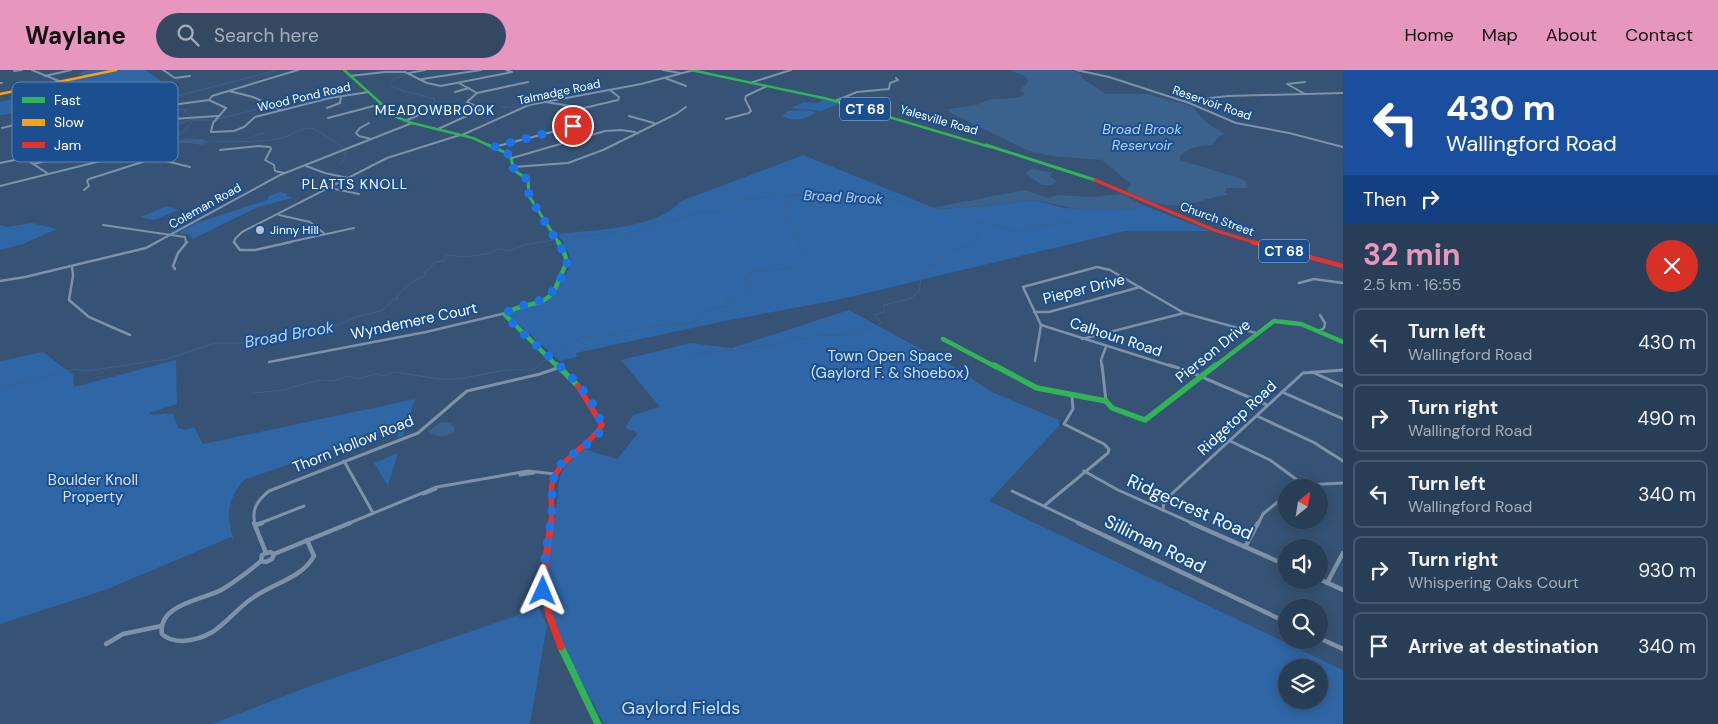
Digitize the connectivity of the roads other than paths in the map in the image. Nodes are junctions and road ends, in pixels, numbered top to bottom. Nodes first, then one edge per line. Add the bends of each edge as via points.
1 (22, 70) edge
2 (32, 70) edge
3 (71, 70) edge
4 (116, 70) edge
5 (163, 70) edge
6 (298, 70) edge
7 (344, 70) edge
8 (390, 70) edge
9 (426, 70) edge
10 (481, 70) edge
11 (506, 70) edge
12 (663, 70) edge
13 (692, 70) edge
14 (773, 70) edge
15 (791, 70) edge
16 (1076, 70) edge
17 (14, 71) dead end
18 (782, 72) junction
19 (407, 73) junction
20 (682, 74) junction
21 (45, 76) junction
22 (190, 76) dead end
23 (350, 76) junction
24 (664, 78) junction
25 (896, 78) dead end
26 (422, 80) junction
27 (60, 82) joint
28 (459, 82) junction
29 (528, 82) dead end
30 (753, 82) junction
31 (1305, 82) dead end
32 (768, 85) junction
33 (686, 86) dead end
34 (470, 88) junction
35 (610, 90) junction
36 (228, 91) junction
37 (369, 92) junction
38 (455, 92) dead end
39 (477, 93) junction
40 (1343, 93) edge
41 (1306, 94) junction
42 (341, 97) junction
43 (210, 100) junction
44 (835, 100) junction
45 (1182, 101) junction
46 (544, 102) junction
47 (178, 104) edge
48 (381, 104) junction
49 (686, 107) dead end
50 (327, 108) dead end
51 (282, 110) junction
52 (419, 115) dead end
53 (218, 116) junction
54 (629, 116) dead end
55 (328, 118) dead end
56 (178, 119) edge
57 (726, 119) dead end
58 (405, 121) junction
59 (369, 123) dead end
60 (412, 123) junction
61 (655, 124) junction
62 (12, 126) edge
63 (575, 126) dead end
64 (2, 128) dead end
65 (438, 129) junction
66 (635, 132) junction
67 (461, 135) junction
68 (372, 140) junction
69 (494, 147) junction
70 (1343, 147) edge
71 (220, 150) dead end
72 (512, 158) junction
73 (31, 162) edge
74 (42, 162) edge
75 (95, 162) edge
76 (143, 162) edge
77 (171, 162) edge
78 (34, 164) junction
79 (306, 166) junction
80 (190, 167) dead end
81 (513, 167) junction
82 (48, 173) junction
83 (284, 173) junction
84 (349, 178) junction
85 (1, 185) edge
86 (329, 188) junction
87 (84, 190) dead end
88 (359, 194) dead end
89 (1171, 213) joint
90 (278, 214) junction
91 (103, 225) dead end
92 (354, 228) dead end
93 (173, 234) junction
94 (324, 234) junction
95 (72, 266) junction
96 (1343, 266) edge
97 (175, 269) dead end
98 (0, 280) edge
99 (1299, 283) dead end
100 (1343, 283) edge
101 (1140, 287) junction
102 (1034, 312) junction
103 (506, 313) junction
104 (1184, 313) junction
105 (1320, 315) dead end
106 (1042, 325) junction
107 (1319, 331) junction
108 (1256, 332) junction
109 (130, 335) dead end
110 (943, 339) dead end
111 (1081, 339) junction
112 (1343, 342) edge
113 (1106, 347) junction
114 (1035, 361) dead end
115 (268, 362) dead end
116 (561, 367) junction
117 (1343, 370) edge
118 (1311, 372) junction
119 (1202, 376) junction
120 (1343, 386) edge
121 (1282, 392) junction
122 (1072, 396) junction
123 (1106, 402) junction
124 (1267, 405) junction
125 (1257, 416) junction
126 (1343, 419) edge
127 (1230, 441) junction
128 (344, 461) junction
129 (1343, 461) edge
130 (1084, 471) junction
131 (555, 474) junction
132 (1293, 479) edge
133 (1343, 483) edge
134 (1328, 484) edge
135 (1012, 491) dead end
136 (1278, 502) edge
137 (304, 506) dead end
138 (1044, 506) junction
139 (1163, 510) junction
140 (373, 513) junction
141 (256, 525) junction
142 (307, 540) junction
143 (1245, 547) junction
144 (266, 553) junction
145 (1343, 553) edge
146 (274, 554) junction
147 (261, 561) junction
148 (1278, 561) edge
149 (1328, 581) edge
150 (1328, 583) edge
151 (1343, 590) edge
152 (1278, 618) edge
153 (161, 626) junction
154 (1328, 642) edge
155 (106, 644) dead end
156 (1343, 649) edge
157 (598, 724) edge

1 - 17 street
2 - 21 street
3 - 21 street
4 - 27 main road
5 - 22 street via 175,78
6 - 36 street, Wood Pond Road
7 - 23 main road
8 - 19 street
8 - 23 street
9 - 19 street
10 - 26 street
11 - 28 street via 512,72
12 - 20 street
13 - 20 street, Talmadge Road
13 - 30 main road, Yalesville Road / CT 68
14 - 18 street
15 - 18 street
16 - 45 street, Reservoir Road
18 - 30 street
19 - 26 street
20 - 24 street, Talmadge Road
21 - 27 street
23 - 37 main road
24 - 33 street
24 - 35 street, Talmadge Road
25 - 44 street via 898,80 890,84 889,89 857,92
26 - 28 street via 436,86
28 - 34 street
29 - 39 street
30 - 32 main road, Yalesville Road / CT 68
31 - 41 street via 1287,84
32 - 44 main road, Yalesville Road / CT 68
32 - 57 street via 746,96 749,113
34 - 38 street
34 - 39 street
35 - 46 street, Talmadge Road
35 - 46 street via 619,97 618,100 584,108
36 - 43 street, Wood Pond Road via 212,96
36 - 51 street via 253,97
37 - 42 street, Wood Pond Road
37 - 48 main road
39 - 65 street via 467,102 482,109
40 - 41 street
41 - 45 street
42 - 50 street via 340,103
42 - 51 street, Wood Pond Road
43 - 47 street
43 - 53 street, Wood Pond Road via 226,108
44 - 89 main road, Yalesville Road / CT 68 via 1064,168
45 - 70 street, Reservoir Road via 1236,123
46 - 67 street, Talmadge Road via 522,108
48 - 55 street
48 - 58 main road
49 - 61 street
51 - 53 street, Wood Pond Road via 252,118 246,125 229,131 211,132
52 - 58 street
53 - 56 street
54 - 61 street
58 - 60 main road
59 - 68 street via 356,133
60 - 65 main road
60 - 68 street, Coleman Road
61 - 66 street
62 - 64 street
63 - 69 street
65 - 67 main road
66 - 72 street via 605,131
66 - 81 street via 603,150 564,164
67 - 69 main road
67 - 84 street, Talmadge Road via 391,156
68 - 79 street, Coleman Road
69 - 72 main road
71 - 83 street via 267,146 271,149 265,160 274,165 275,170
72 - 81 main road
73 - 78 street
74 - 78 street
75 - 82 street
76 - 87 street via 89,179 89,186
77 - 80 street
78 - 82 street
79 - 83 street, Coleman Road
79 - 84 street
81 - 103 main road via 528,180 529,196 568,259 550,295
82 - 85 street
83 - 93 street, Coleman Road
84 - 86 street, Talmadge Road
86 - 88 street
86 - 90 street, Talmadge Road
89 - 96 main road, Church Street / CT 68 via 1258,244
90 - 94 street via 310,222
90 - 94 street, Talmadge Road via 237,236 234,247 251,251
91 - 93 street
92 - 94 street
93 - 95 street, Coleman Road via 142,250
93 - 97 street via 188,241 176,256
95 - 98 street, Coleman Road
95 - 109 street via 69,300 75,308
99 - 100 street via 1314,278
101 - 102 street, Pieper Drive via 1049,312
101 - 102 street via 1110,270 1097,268 1023,287
101 - 104 street
102 - 106 street
103 - 115 street, Wyndemere Court
103 - 116 main road via 510,321
104 - 108 street
104 - 111 street
105 - 107 street via 1325,323
106 - 111 street, Calhoun Road
106 - 114 street
107 - 108 main road, Pierson Drive via 1284,320 1274,321
107 - 112 main road, Pierson Drive
108 - 119 main road, Pierson Drive
110 - 122 main road, Pierson Drive via 1026,383
111 - 113 street, Calhoun Road
113 - 119 street, Calhoun Road
113 - 123 street via 1101,360
116 - 128 street, Thorn Hollow Road via 467,391 418,433
116 - 131 main road via 581,389 601,422 600,432 568,456
117 - 118 street, Ridgetop Road
118 - 120 street
118 - 121 street, Ridgetop Road via 1302,373
119 - 123 main road, Pierson Drive via 1145,420 1112,408
119 - 124 street, Calhoun Road
121 - 124 street, Ridgetop Road
121 - 126 street
122 - 123 main road, Pierson Drive
122 - 130 street via 1073,409 1064,424 1109,449
124 - 125 street, Ridgetop Road
125 - 127 street, Ridgetop Road
125 - 129 street via 1313,442
127 - 132 street via 1270,460
127 - 139 street, Ridgetop Road via 1164,502
128 - 140 street
128 - 141 street, Thorn Hollow Road via 269,490 253,507
130 - 138 street
130 - 139 street, Ridgecrest Road
131 - 140 street via 537,472 449,486
131 - 157 main road via 552,519 543,570 545,604
133 - 134 street
135 - 138 street, Silliman Road
136 - 143 street via 1263,514
137 - 141 street
138 - 152 street, Silliman Road
139 - 143 street, Ridgecrest Road
140 - 142 street
141 - 144 street, Thorn Hollow Road
142 - 146 street
142 - 153 street via 314,556 306,568 250,599 210,634 174,641 165,637
143 - 148 street, Ridgecrest Road
144 - 146 street
144 - 147 street via 260,557
145 - 149 street
146 - 147 street via 270,560
147 - 153 street via 218,591 174,609
150 - 151 street
153 - 155 street via 123,634
154 - 156 street

